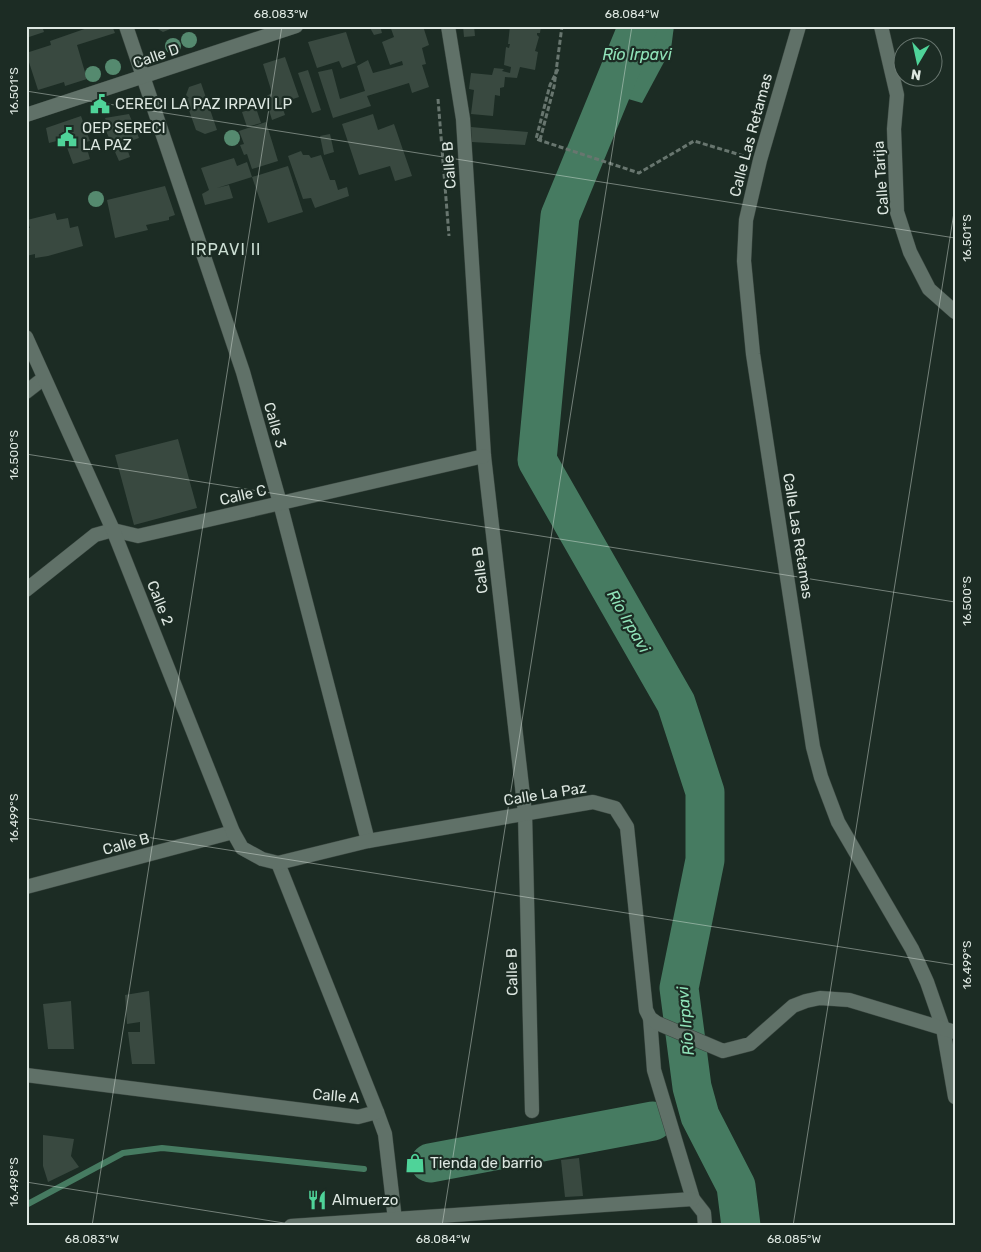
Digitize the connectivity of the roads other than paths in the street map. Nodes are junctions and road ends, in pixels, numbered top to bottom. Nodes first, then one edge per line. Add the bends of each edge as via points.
1 (126, 26) edge
2 (448, 26) edge
3 (798, 26) edge
4 (881, 26) edge
5 (290, 27) edge
6 (143, 78) junction
7 (26, 116) edge
8 (955, 312) edge
9 (26, 337) edge
10 (44, 378) junction
11 (26, 392) edge
12 (484, 456) junction
13 (280, 503) junction
14 (113, 530) junction
15 (26, 590) edge
16 (525, 813) junction
17 (233, 832) junction
18 (368, 841) junction
19 (278, 863) junction
20 (26, 887) edge
21 (650, 1018) junction
22 (949, 1030) edge
23 (26, 1075) edge
24 (953, 1083) edge
25 (955, 1097) edge
26 (532, 1111) dead end
27 (377, 1112) junction
28 (693, 1200) junction
29 (395, 1220) junction
30 (290, 1226) edge
31 (705, 1226) edge

1 - 6 street, Calle 3
2 - 12 street, Calle B via 463,119
3 - 22 street, Calle Las Retamas via 746,220 744,261 753,354 820,777 838,822 912,949
4 - 8 street, Calle Tarija via 897,94 894,129 897,212 910,252 929,289
5 - 6 street, Calle D
6 - 7 street, Calle D
6 - 13 street, Calle 3 via 243,372
9 - 10 street, Calle 2
10 - 11 street
10 - 14 street, Calle 2
12 - 13 street, Calle C
12 - 16 street, Calle B
13 - 14 street, Calle C via 138,536
13 - 18 street, Calle 3
14 - 15 street via 95,534
14 - 17 street, Calle 2
16 - 18 street, Calle La Paz
16 - 21 street, Calle La Paz via 593,802 615,808 627,827 646,1010
16 - 26 street, Calle B
17 - 19 street, Calle 2 via 242,848
17 - 20 street, Calle B
18 - 19 street, Calle La Paz
19 - 27 street, Calle A
21 - 22 street via 723,1051 750,1044 793,1006 820,998 849,1000
21 - 28 street, Calle La Paz via 654,1070
22 - 24 street, Calle Las Retamas
23 - 27 street, Calle A via 358,1117
24 - 25 street, Calle Las Retamas
27 - 29 street via 385,1134
28 - 29 street
28 - 31 street, Calle La Paz via 704,1213
29 - 30 street

